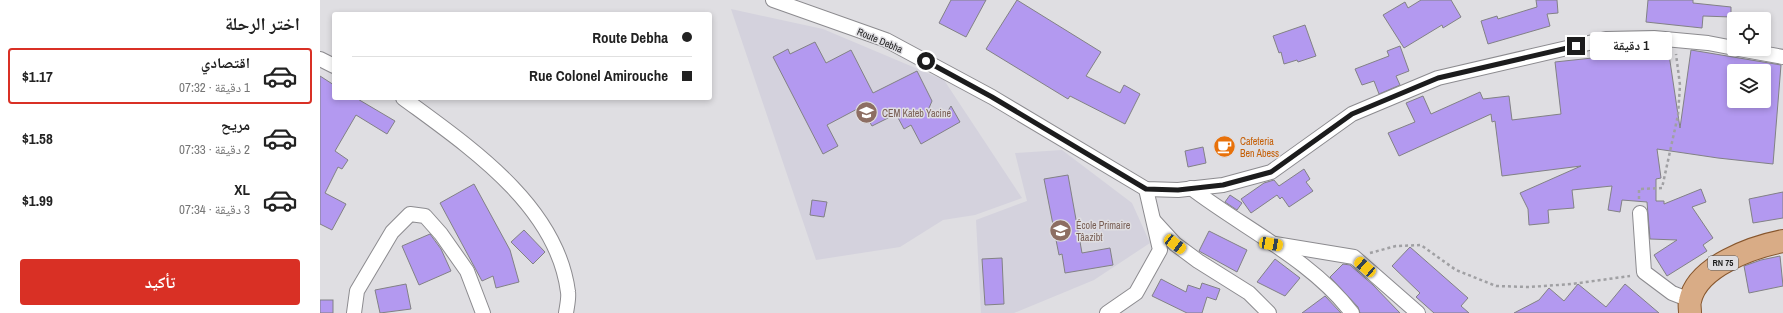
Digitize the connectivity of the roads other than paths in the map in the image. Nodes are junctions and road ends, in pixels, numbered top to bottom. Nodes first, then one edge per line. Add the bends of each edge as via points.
1 (773, 0) edge
2 (799, 4) edge
3 (1727, 47) edge
4 (1771, 55) edge
5 (1783, 57) edge
6 (320, 59) edge
7 (332, 65) edge
8 (406, 100) edge
9 (1191, 188) junction
10 (1146, 189) junction
11 (1640, 213) road end
12 (1154, 221) junction
13 (1783, 241) edge
14 (1271, 244) junction
15 (1690, 307) edge
16 (354, 313) edge
17 (483, 313) edge
18 (566, 313) edge
19 (1107, 313) edge
20 (1268, 313) edge
21 (1352, 313) edge
22 (1418, 313) edge

1 - 2 street, Route Debha
2 - 10 street, Route Debha via 886,40 992,97
3 - 9 street via 1654,38 1606,39 1438,78 1352,114 1271,172 1223,185
4 - 5 street
6 - 7 street
8 - 18 street via 452,134 502,178 539,217 559,254 568,293
9 - 10 street
9 - 14 street via 1218,210
10 - 12 street
11 - 15 street via 1644,272
12 - 19 street via 1160,250 1136,293
12 - 20 street via 1175,244 1249,293
13 - 15 main road, RN 75 via 1737,256 1714,268 1697,284
14 - 21 street via 1310,271
14 - 22 street via 1354,257
16 - 17 street via 357,291 392,232 410,214 425,216 442,234 467,271

